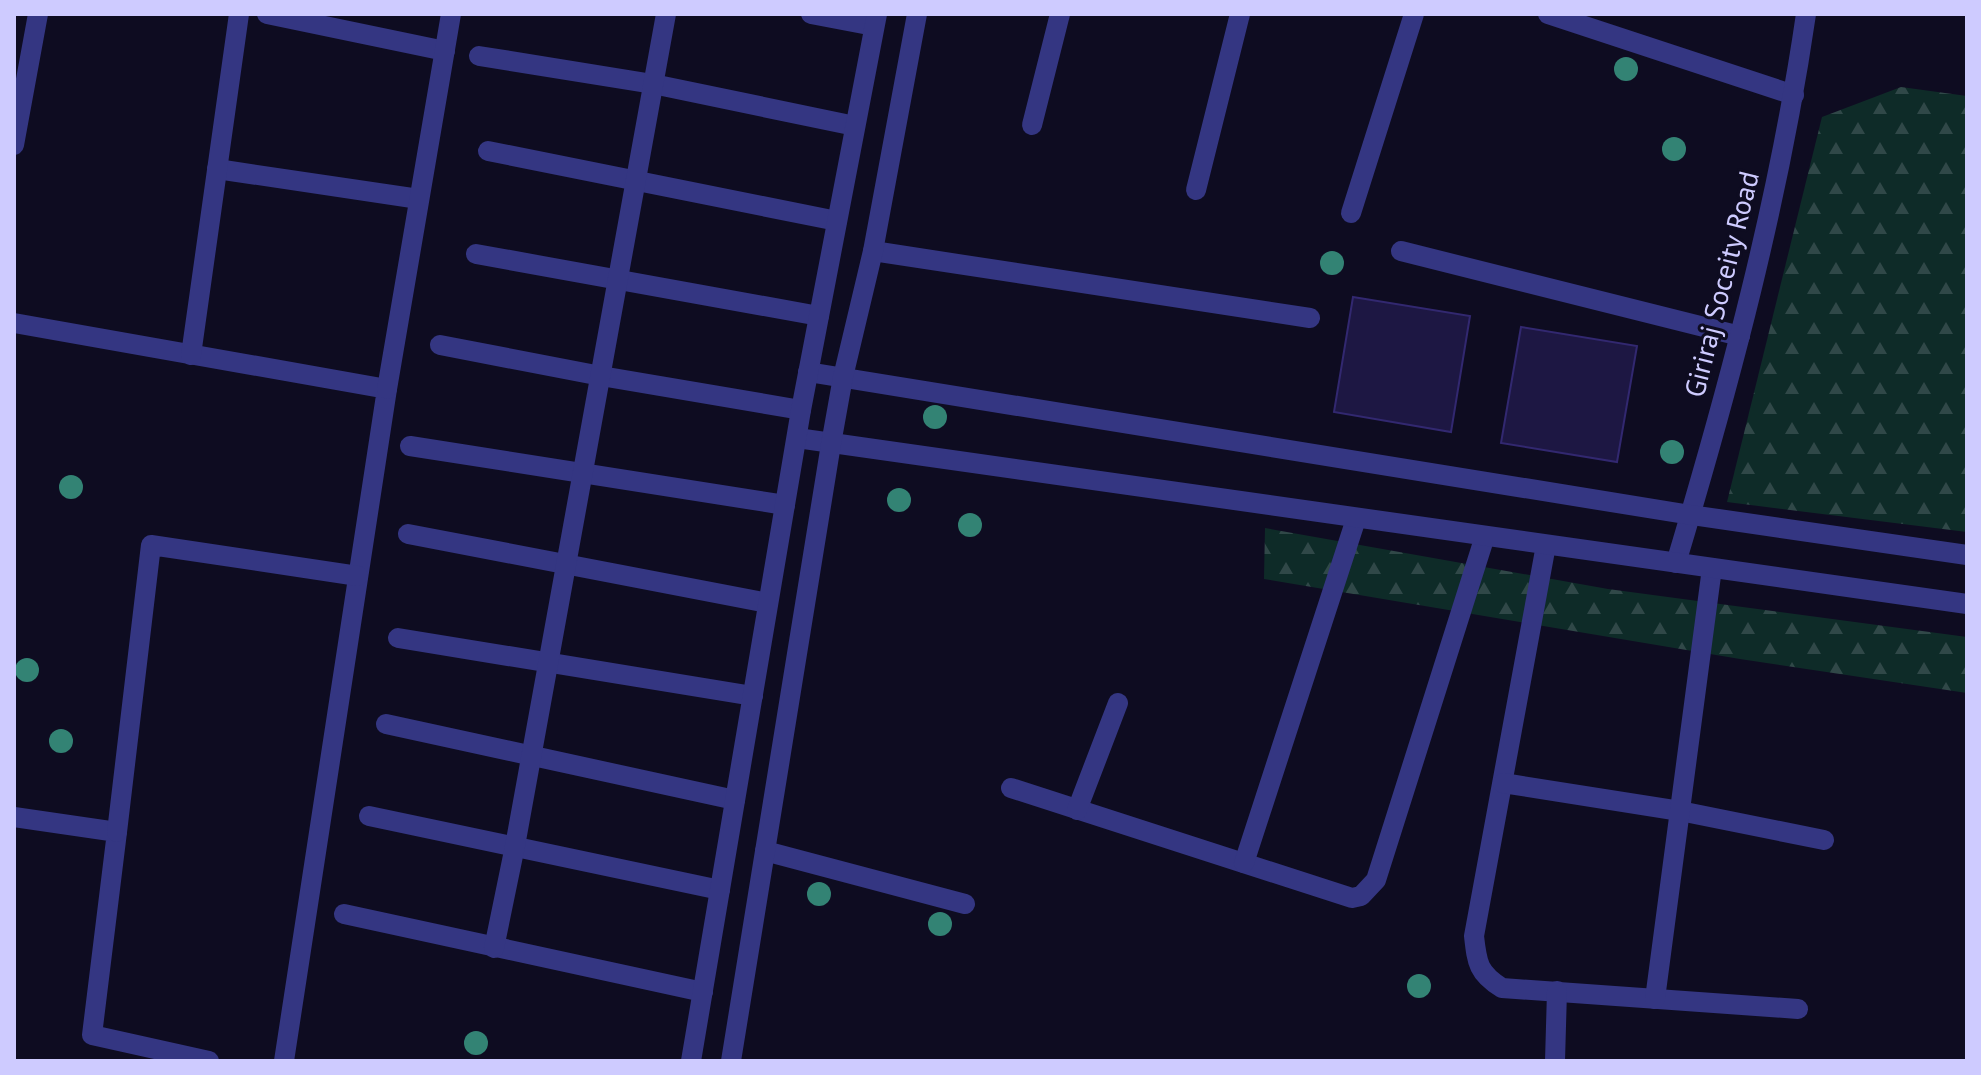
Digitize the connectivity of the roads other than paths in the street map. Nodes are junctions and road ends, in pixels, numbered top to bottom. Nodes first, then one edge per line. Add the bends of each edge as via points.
1 (38, 14) edge
2 (239, 14) edge
3 (267, 14) edge
4 (451, 14) edge
5 (666, 14) edge
6 (811, 14) edge
7 (917, 14) edge
8 (1060, 14) edge
9 (1240, 14) edge
10 (1414, 14) edge
11 (1548, 14) edge
12 (1806, 14) edge
13 (875, 20) edge
14 (445, 51) junction
15 (479, 56) dead end
16 (653, 84) junction
17 (1794, 95) junction
18 (1032, 125) dead end
19 (855, 126) junction
20 (14, 145) edge
21 (488, 151) dead end
22 (217, 169) junction
23 (636, 180) junction
24 (1196, 190) dead end
25 (419, 199) junction
26 (1351, 213) dead end
27 (837, 221) junction
28 (873, 251) junction
29 (1401, 251) dead end
30 (476, 254) dead end
31 (618, 281) junction
32 (819, 316) junction
33 (1310, 318) dead end
34 (14, 323) edge
35 (1740, 336) junction
36 (440, 345) dead end
37 (191, 355) junction
38 (808, 372) junction
39 (601, 376) junction
40 (843, 377) junction
41 (387, 389) junction
42 (801, 410) junction
43 (797, 438) junction
44 (831, 444) junction
45 (410, 446) dead end
46 (583, 472) junction
47 (785, 505) junction
48 (1691, 515) junction
49 (1356, 519) junction
50 (408, 534) dead end
51 (1485, 536) junction
52 (1546, 545) junction
53 (1967, 555) edge
54 (567, 563) junction
55 (1676, 563) junction
56 (1712, 568) junction
57 (358, 576) junction
58 (768, 603) junction
59 (1967, 604) edge
60 (398, 638) dead end
61 (549, 662) junction
62 (753, 696) junction
63 (1118, 703) dead end
64 (386, 724) dead end
65 (532, 755) junction
66 (1503, 783) junction
67 (1011, 788) dead end
68 (735, 800) junction
69 (1077, 810) junction
70 (1680, 811) junction
71 (369, 816) dead end
72 (14, 817) edge
73 (117, 832) junction
74 (1824, 840) dead end
75 (515, 846) junction
76 (765, 851) junction
77 (1244, 863) junction
78 (720, 890) junction
79 (965, 904) dead end
80 (344, 914) dead end
81 (494, 948) junction
82 (1557, 991) junction
83 (703, 992) junction
84 (1655, 999) junction
85 (1798, 1009) dead end
86 (209, 1061) edge
87 (284, 1061) edge
88 (691, 1061) edge
89 (731, 1061) edge
90 (1555, 1061) edge

1 - 20 street
2 - 22 street
3 - 14 street
4 - 14 street
5 - 16 street
6 - 13 street
7 - 28 street
8 - 18 street
9 - 24 street
10 - 26 street
11 - 17 street
12 - 17 street, Giriraj Soceity Road
13 - 19 street
14 - 25 street
15 - 16 street
16 - 19 street
16 - 23 street
17 - 35 street, Giriraj Soceity Road
19 - 27 street
21 - 23 street
22 - 25 street
22 - 37 street
23 - 27 street
23 - 31 street
25 - 41 street
27 - 32 street
28 - 33 street
28 - 40 street
29 - 35 street
30 - 31 street
31 - 32 street
31 - 39 street
32 - 38 street
34 - 37 street
35 - 48 street, Giriraj Soceity Road
36 - 39 street
37 - 41 street
38 - 40 street
38 - 42 street
39 - 42 street
39 - 46 street
40 - 44 street
40 - 48 street
41 - 57 street
42 - 43 street
43 - 44 street
43 - 47 street
44 - 49 street
44 - 76 street
45 - 46 street
46 - 47 street
46 - 54 street
47 - 58 street
48 - 53 street
48 - 55 street, Giriraj Soceity Road
49 - 51 street
49 - 77 street
50 - 54 street
51 - 52 street
51 - 77 street via 1370,890 1352,898
52 - 55 street
52 - 66 street
54 - 58 street
54 - 61 street
55 - 56 street
56 - 59 street
56 - 70 street
57 - 73 street via 151,545
57 - 87 street
58 - 62 street
60 - 61 street
61 - 62 street
61 - 65 street
62 - 68 street
63 - 69 street
64 - 65 street
65 - 68 street
65 - 75 street
66 - 70 street
66 - 82 street via 1474,936 1477,959 1485,977 1502,988
67 - 69 street
68 - 78 street
69 - 77 street
70 - 74 street
70 - 84 street
71 - 75 street
72 - 73 street
73 - 86 street via 92,1035
75 - 78 street
75 - 81 street
76 - 79 street
76 - 89 street
78 - 83 street
80 - 81 street
81 - 83 street
82 - 84 street
82 - 90 street
83 - 88 street
84 - 85 street

